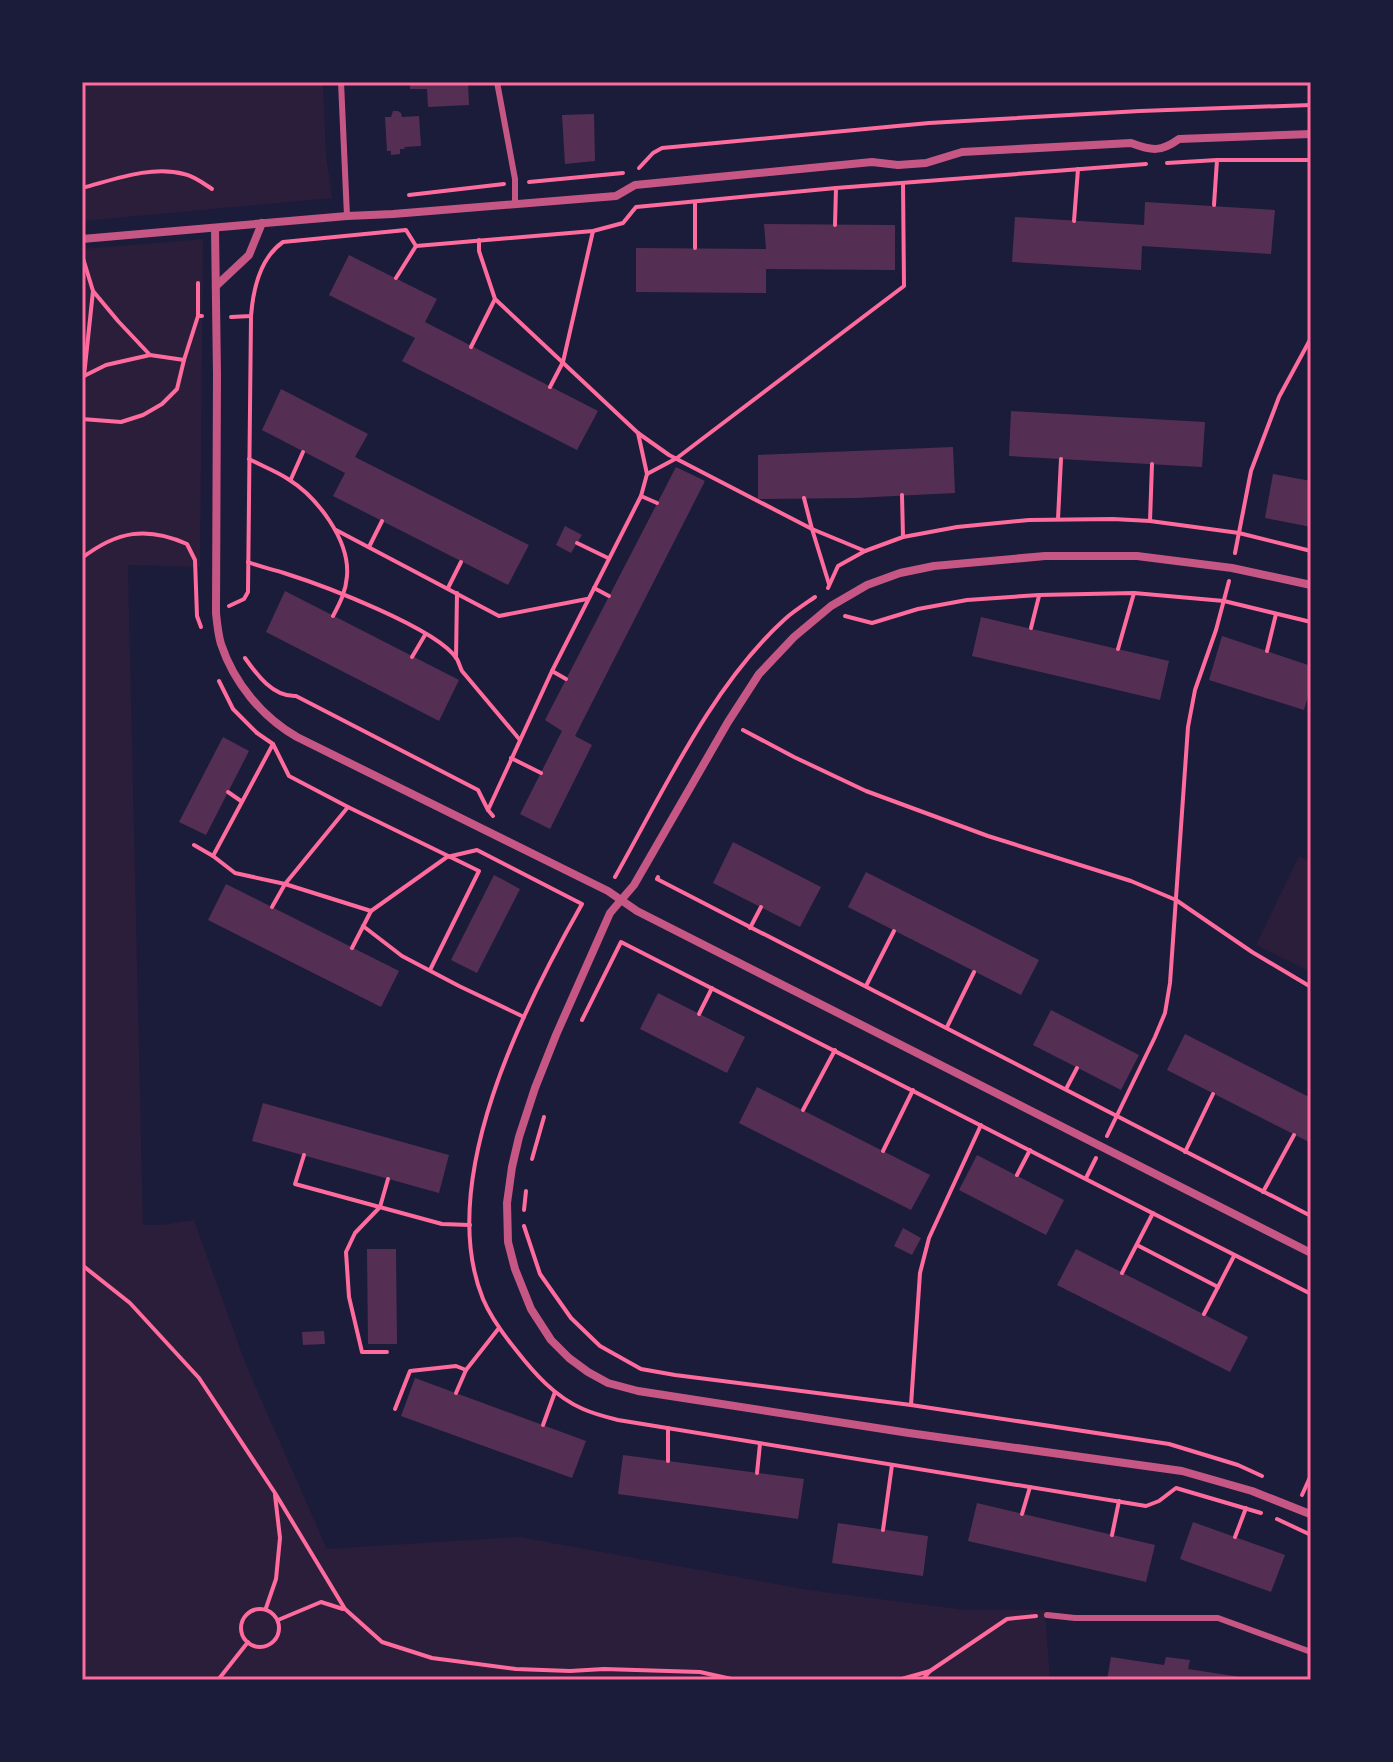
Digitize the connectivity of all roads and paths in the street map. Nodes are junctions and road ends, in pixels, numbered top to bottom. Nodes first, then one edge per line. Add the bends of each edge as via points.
1 (341, 82) edge
2 (497, 82) edge
3 (1311, 105) edge
4 (1311, 134) edge
5 (1217, 160) junction
6 (1311, 160) edge
7 (1161, 163) dead end
8 (1147, 164) dead end
9 (1078, 169) junction
10 (515, 183) junction
11 (903, 183) junction
12 (82, 188) edge
13 (836, 188) junction
14 (212, 189) dead end
15 (408, 196) dead end
16 (695, 202) junction
17 (515, 205) junction
18 (1214, 205) dead end
19 (347, 216) junction
20 (1074, 221) dead end
21 (262, 223) junction
22 (835, 225) dead end
23 (215, 228) junction
24 (593, 231) junction
25 (82, 239) edge
26 (479, 240) junction
27 (416, 246) junction
28 (695, 248) dead end
29 (82, 255) edge
30 (198, 272) dead end
31 (396, 278) dead end
32 (216, 286) junction
33 (93, 291) junction
34 (495, 299) junction
35 (198, 316) junction
36 (251, 316) junction
37 (217, 317) junction
38 (1311, 338) edge
39 (471, 347) dead end
40 (150, 355) junction
41 (184, 360) junction
42 (563, 362) junction
43 (83, 376) edge
44 (550, 387) dead end
45 (82, 419) edge
46 (638, 433) junction
47 (303, 452) dead end
48 (677, 458) junction
49 (249, 459) junction
50 (1061, 459) dead end
51 (1152, 464) dead end
52 (647, 474) junction
53 (290, 480) junction
54 (902, 495) dead end
55 (641, 496) junction
56 (804, 498) dead end
57 (657, 503) dead end
58 (1058, 519) junction
59 (382, 521) dead end
60 (1150, 521) junction
61 (812, 529) junction
62 (336, 530) junction
63 (1239, 533) junction
64 (903, 537) junction
65 (577, 543) dead end
66 (369, 547) junction
67 (865, 551) junction
68 (1311, 551) edge
69 (82, 558) edge
70 (608, 558) junction
71 (248, 562) junction
72 (461, 562) dead end
73 (1232, 568) junction
74 (1311, 585) edge
75 (830, 587) junction
76 (448, 588) junction
77 (594, 588) junction
78 (457, 593) junction
79 (1134, 593) junction
80 (344, 595) junction
81 (1039, 595) junction
82 (609, 596) dead end
83 (588, 599) junction
84 (1224, 601) junction
85 (1276, 613) junction
86 (333, 616) dead end
87 (229, 618) dead end
88 (837, 621) dead end
89 (1311, 622) edge
90 (1031, 628) dead end
91 (201, 629) dead end
92 (425, 634) junction
93 (240, 648) dead end
94 (1118, 649) dead end
95 (1267, 651) dead end
96 (412, 657) dead end
97 (456, 658) junction
98 (214, 671) dead end
99 (552, 671) junction
100 (566, 679) dead end
101 (271, 719) junction
102 (749, 720) dead end
103 (257, 733) junction
104 (520, 740) junction
105 (273, 744) junction
106 (511, 758) junction
107 (541, 773) dead end
108 (228, 792) dead end
109 (241, 801) junction
110 (348, 807) junction
111 (488, 810) junction
112 (498, 821) dead end
113 (194, 845) dead end
114 (213, 856) junction
115 (447, 857) junction
116 (663, 868) dead end
117 (614, 877) dead end
118 (285, 884) junction
119 (1176, 900) junction
120 (622, 901) junction
121 (272, 907) dead end
122 (761, 907) dead end
123 (371, 911) junction
124 (363, 926) junction
125 (750, 928) junction
126 (894, 931) dead end
127 (352, 948) dead end
128 (430, 970) junction
129 (974, 972) dead end
130 (866, 986) junction
131 (712, 987) junction
132 (1311, 987) edge
133 (699, 1014) dead end
134 (524, 1017) junction
135 (946, 1027) junction
136 (576, 1031) dead end
137 (835, 1050) junction
138 (1077, 1068) dead end
139 (1066, 1089) junction
140 (913, 1090) junction
141 (1213, 1094) dead end
142 (547, 1106) dead end
143 (803, 1110) dead end
144 (1118, 1117) junction
145 (981, 1125) junction
146 (1294, 1135) dead end
147 (1101, 1147) junction
148 (1030, 1150) junction
149 (883, 1151) dead end
150 (1185, 1152) junction
151 (304, 1155) dead end
152 (532, 1159) dead end
153 (1017, 1175) dead end
154 (1086, 1178) junction
155 (388, 1179) dead end
156 (527, 1184) dead end
157 (1263, 1192) junction
158 (380, 1207) junction
159 (1153, 1213) junction
160 (1311, 1216) edge
161 (470, 1225) junction
162 (1137, 1245) junction
163 (1311, 1253) edge
164 (1235, 1255) junction
165 (82, 1265) edge
166 (1122, 1273) dead end
167 (1218, 1287) junction
168 (1311, 1294) edge
169 (1204, 1314) dead end
170 (499, 1328) junction
171 (387, 1352) dead end
172 (466, 1370) junction
173 (555, 1392) junction
174 (456, 1393) dead end
175 (911, 1405) junction
176 (395, 1409) dead end
177 (543, 1425) dead end
178 (668, 1428) junction
179 (760, 1443) junction
180 (668, 1461) dead end
181 (892, 1465) junction
182 (757, 1473) dead end
183 (1311, 1475) edge
184 (1264, 1477) dead end
185 (1030, 1487) junction
186 (275, 1493) junction
187 (1311, 1499) edge
188 (1119, 1501) junction
189 (1246, 1508) junction
190 (1022, 1514) dead end
191 (1310, 1514) edge
192 (883, 1530) dead end
193 (1112, 1535) dead end
194 (1311, 1535) edge
195 (1235, 1537) dead end
196 (266, 1609) junction
197 (345, 1609) junction
198 (1047, 1615) joint
199 (278, 1620) junction
200 (248, 1642) junction
201 (1311, 1652) edge
202 (930, 1671) junction
203 (218, 1680) edge
204 (736, 1680) edge
205 (898, 1680) edge
206 (922, 1680) edge

1 - 19 lane
2 - 10 lane
3 - 10 path via 929,123 662,148 634,172
4 - 17 street via 1179,139 1165,149 1131,143 962,152 926,163 872,162 635,185 616,196
5 - 6 path
5 - 7 path
5 - 18 path
8 - 9 path
9 - 11 path
9 - 20 path
10 - 15 path
10 - 17 lane
11 - 13 path
11 - 48 path via 904,286
12 - 14 path via 167,172 183,173
13 - 16 path
13 - 22 path
16 - 24 path via 636,207 623,223
16 - 28 path
17 - 19 street
19 - 21 street
21 - 23 street
21 - 32 street via 249,255
23 - 25 street
23 - 32 street
24 - 26 path
24 - 42 path
26 - 27 path
26 - 34 path
27 - 31 path
27 - 36 path via 406,230 283,242 263,266
29 - 33 path
30 - 35 path
32 - 37 street
33 - 40 path
33 - 43 path
34 - 39 path
34 - 42 path
35 - 37 path
35 - 41 path
36 - 37 path
36 - 49 path
37 - 101 street via 216,613 229,662
38 - 63 path via 1279,397 1251,471
40 - 41 path
40 - 43 path
41 - 45 path via 177,389 143,415 121,422
42 - 44 path
42 - 46 path
46 - 48 path
46 - 52 path
47 - 53 path
48 - 52 path
48 - 61 path
49 - 53 path
49 - 71 path
50 - 58 path
51 - 60 path
52 - 55 path
53 - 62 path via 313,499
54 - 64 path
55 - 57 path
55 - 70 path
56 - 61 path
58 - 60 path
58 - 64 path
59 - 66 path
60 - 63 path
61 - 67 path
61 - 75 path
62 - 66 path
62 - 80 path via 348,573
63 - 68 path
63 - 73 path
64 - 67 path
65 - 70 path
66 - 76 path
67 - 75 path via 838,566
69 - 91 path via 113,538 142,533 187,544 195,560
70 - 77 path
71 - 80 path
71 - 87 path via 248,592 227,607
72 - 76 path
73 - 74 street
73 - 84 path
73 - 120 street via 1137,556 1045,556 934,566 867,585 831,606 759,674
75 - 117 path via 786,618 722,692
76 - 78 path
77 - 82 path
77 - 83 path
78 - 83 path via 499,616
78 - 97 path
79 - 81 path
79 - 84 path
79 - 94 path
80 - 86 path
80 - 92 path
81 - 88 path via 967,600 872,623 847,615
81 - 90 path
83 - 99 path
84 - 85 path
84 - 119 path via 1188,727
85 - 89 path
85 - 95 path
92 - 96 path
92 - 97 path
93 - 111 path via 262,681 478,790
97 - 104 path
98 - 103 path via 233,709
99 - 100 path
99 - 104 path
101 - 103 path
101 - 120 street via 297,737
102 - 119 path via 743,730 866,791
103 - 105 path
104 - 106 path
105 - 109 path
105 - 110 path via 289,776
106 - 107 path
106 - 111 path
108 - 109 path
109 - 114 path
110 - 115 path
110 - 118 path
111 - 112 path
113 - 114 path
114 - 118 path via 235,873
115 - 123 path
115 - 128 path via 479,871
115 - 134 path via 477,850 582,904
116 - 125 path via 657,879
118 - 121 path
118 - 123 path
119 - 132 path
119 - 144 path via 1165,1013
120 - 147 street
120 - 191 street via 610,913 535,1088 507,1203 508,1242 521,1285 541,1325 569,1358 608,1383 638,1391 1182,1471
122 - 125 path
123 - 124 path
124 - 127 path
124 - 128 path
125 - 130 path
126 - 130 path
128 - 134 path
129 - 135 path
130 - 135 path
131 - 133 path
131 - 136 path via 621,942
131 - 137 path
134 - 161 path via 484,1123 474,1163
135 - 139 path
137 - 140 path
137 - 143 path
138 - 139 path
139 - 144 path
140 - 145 path
140 - 149 path
141 - 150 path
142 - 152 path
144 - 147 path
144 - 150 path
145 - 148 path
145 - 175 path via 929,1238 920,1273
146 - 157 path
147 - 154 path
147 - 163 street
148 - 153 path
148 - 154 path
150 - 157 path
151 - 158 path via 295,1184
154 - 159 path
155 - 158 path
156 - 175 path via 523,1222 540,1274 571,1318 600,1346 641,1369
157 - 160 path
158 - 161 path via 442,1224
158 - 171 path via 355,1233 346,1252 349,1297 362,1352
159 - 162 path
159 - 164 path
161 - 170 path via 480,1290
162 - 166 path
162 - 167 path
164 - 167 path
164 - 168 path
165 - 186 path via 130,1303 199,1378
167 - 169 path
170 - 172 path
170 - 173 path
172 - 174 path
172 - 176 path via 456,1366 410,1371
173 - 177 path
173 - 178 path via 583,1410
175 - 184 path via 1169,1444
178 - 179 path
178 - 180 path
179 - 181 path
179 - 182 path
181 - 185 path
181 - 192 path
183 - 187 path via 1302,1495
185 - 188 path
185 - 190 path
186 - 196 path via 280,1538 276,1579
186 - 197 path
188 - 189 path via 1146,1506 1176,1488
188 - 193 path
189 - 194 path
189 - 195 path
196 - 199 path
196 - 200 path via 254,1609 242,1621
197 - 199 path via 321,1602
197 - 204 path via 382,1642 432,1658 516,1669 700,1672
198 - 201 lane via 1218,1618
198 - 202 path via 1007,1619
199 - 200 path via 272,1643 260,1647
200 - 203 path
202 - 205 path
202 - 206 path

